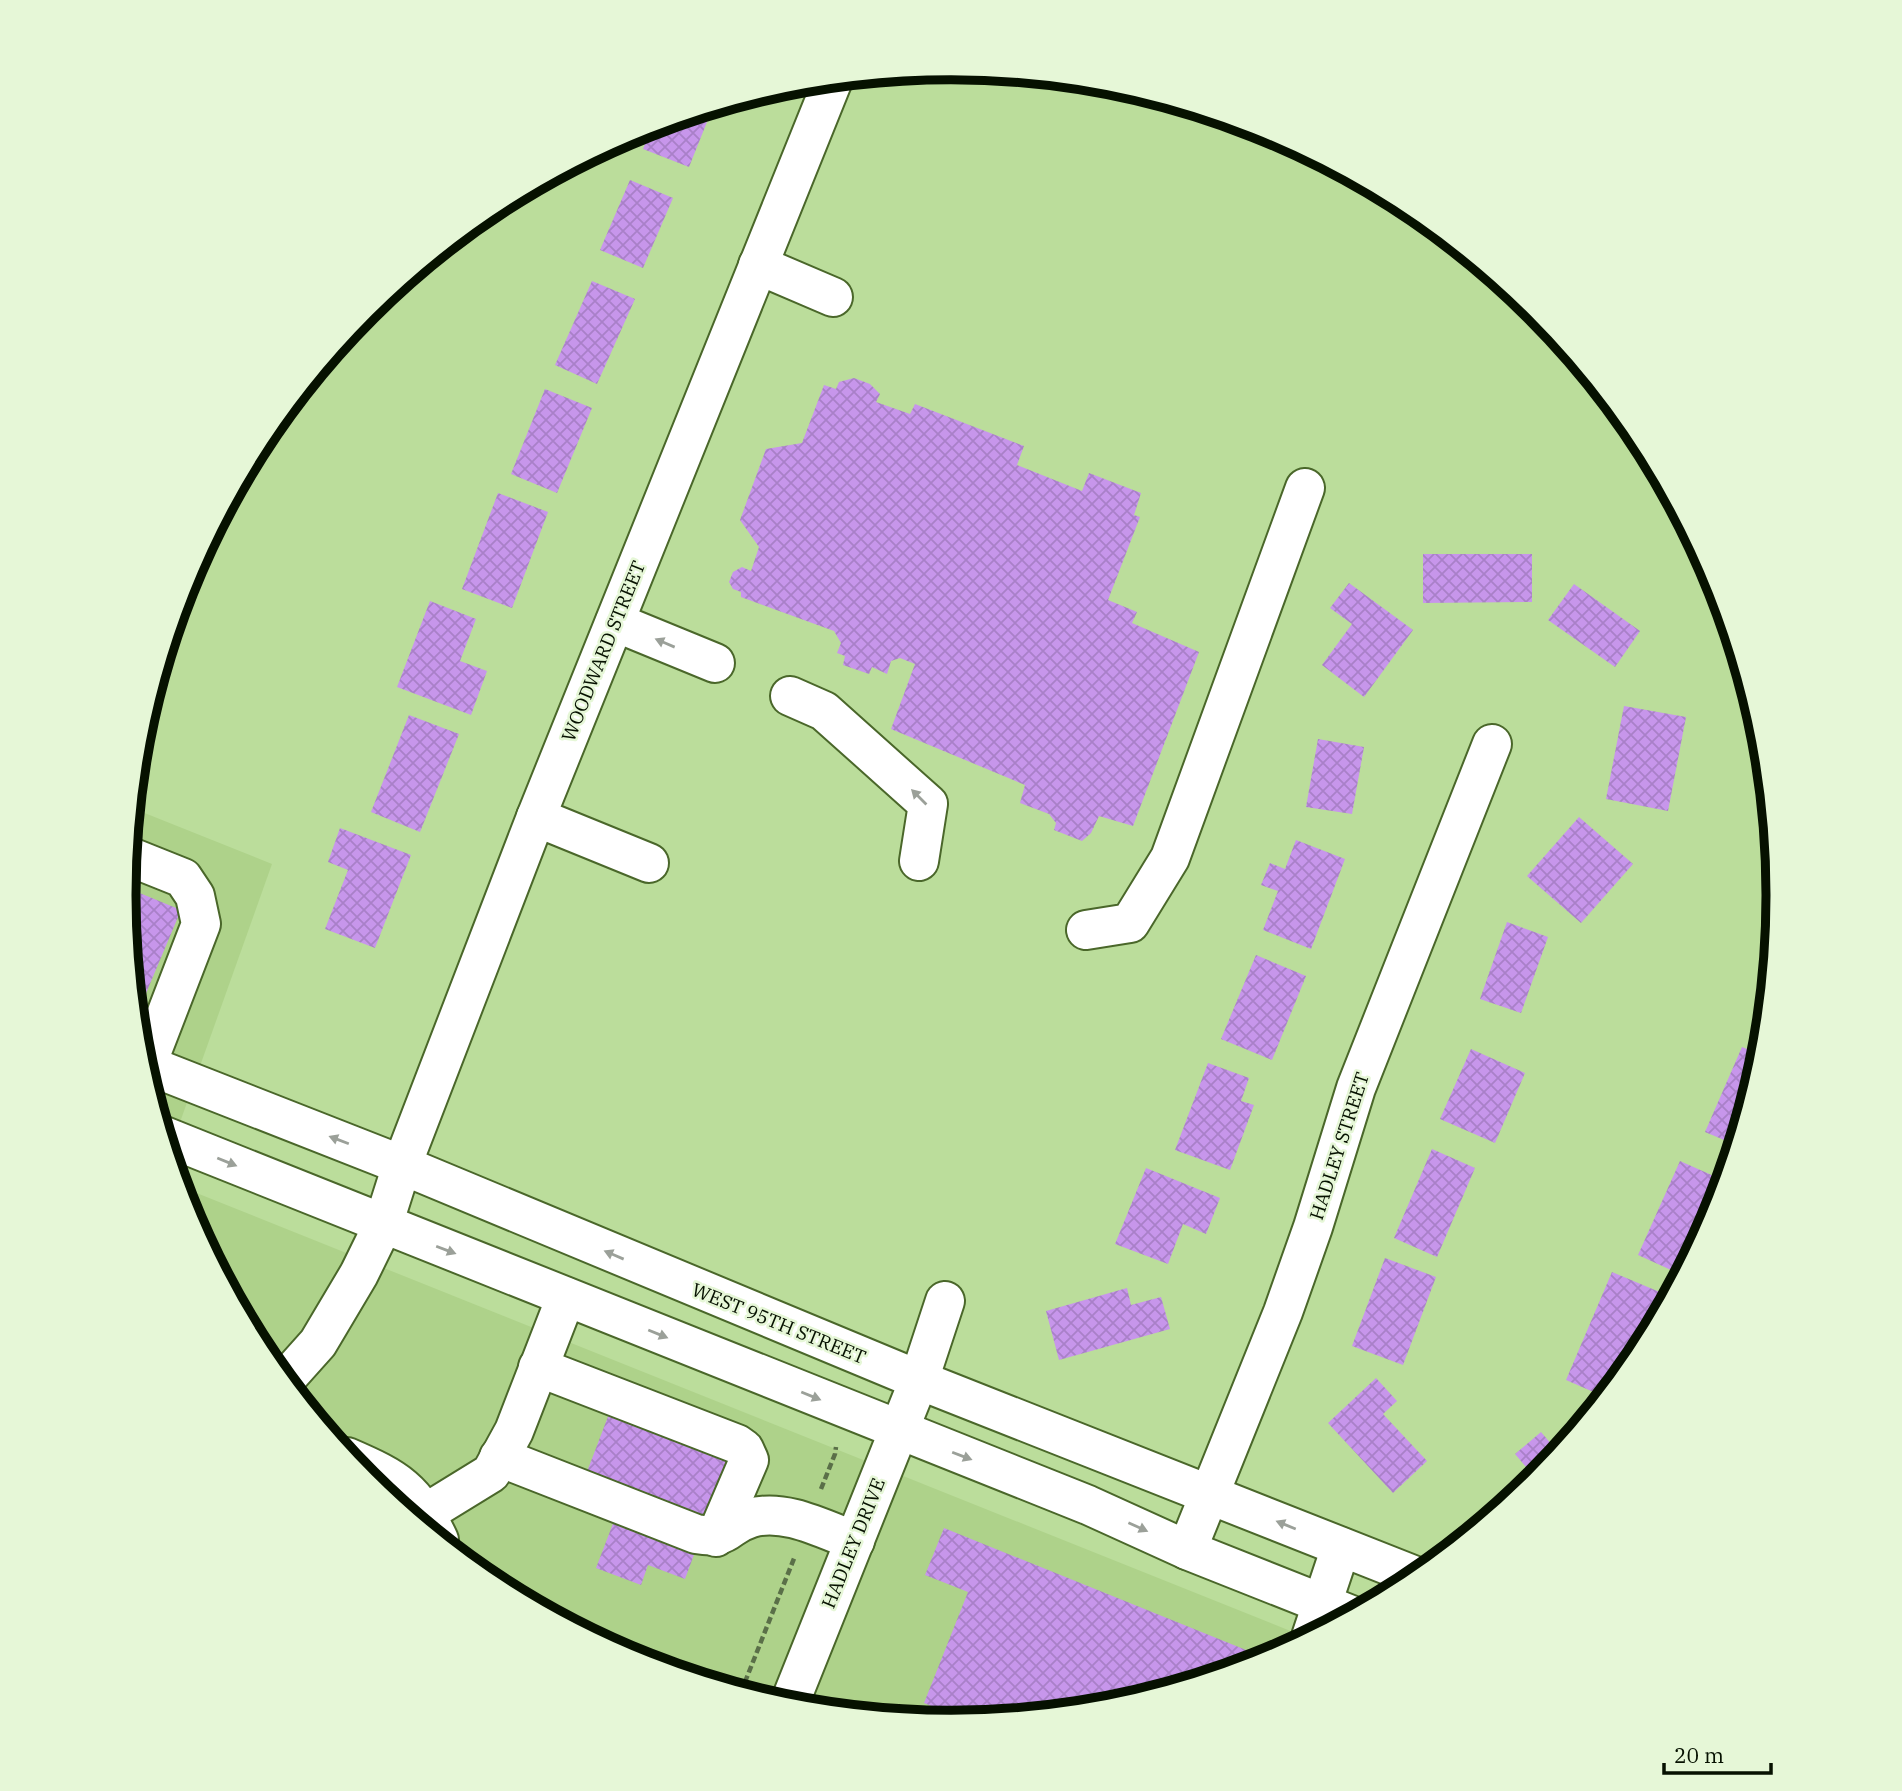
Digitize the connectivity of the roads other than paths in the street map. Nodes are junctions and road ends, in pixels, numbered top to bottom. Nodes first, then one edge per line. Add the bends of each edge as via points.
1 (829, 90) edge
2 (758, 265) junction
3 (833, 297) dead end
4 (1305, 488) dead end
5 (615, 622) junction
6 (715, 663) dead end
7 (790, 696) dead end
8 (1493, 744) dead end
9 (536, 817) junction
10 (137, 860) edge
11 (919, 861) dead end
12 (649, 863) dead end
13 (1086, 930) dead end
14 (151, 1049) edge
15 (156, 1072) edge
16 (174, 1140) edge
17 (402, 1165) junction
18 (383, 1225) junction
19 (566, 1297) junction
20 (945, 1301) dead end
21 (538, 1367) junction
22 (291, 1373) edge
23 (919, 1380) junction
24 (898, 1431) junction
25 (499, 1457) junction
26 (372, 1469) edge
27 (1209, 1495) junction
28 (426, 1518) edge
29 (434, 1524) edge
30 (716, 1537) junction
31 (855, 1541) junction
32 (1341, 1547) junction
33 (1187, 1550) junction
34 (1405, 1572) edge
35 (1328, 1617) edge
36 (1326, 1618) edge
37 (793, 1695) edge

1 - 2 main road, WOODWARD STREET
2 - 3 main road
2 - 5 main road, WOODWARD STREET
4 - 13 main road via 1170,858 1130,923
6 -> 5 main road
5 - 9 main road, WOODWARD STREET
11 -> 7 main road via 928,804 824,711
8 - 27 main road, HADLEY STREET via 1356,1088 1283,1312
9 - 12 main road
9 - 17 main road, WOODWARD STREET
10 - 14 main road via 183,878 195,896 201,924
17 -> 15 main road, WEST 95TH STREET
16 -> 18 main road
17 - 18 main road, WOODWARD STREET
23 -> 17 main road, WEST 95TH STREET
18 -> 19 main road
18 - 22 main road, WOODWARD STREET via 318,1343
19 - 21 main road
19 -> 24 main road
20 - 23 main road, HADLEY DRIVE
21 - 25 main road
21 - 30 main road via 744,1449 749,1460
23 - 24 main road, HADLEY DRIVE
23 - 27 main road, WEST 95TH STREET
24 - 31 main road, HADLEY DRIVE
24 -> 33 main road via 1088,1505
25 - 29 main road via 491,1473
25 - 30 main road via 696,1534
26 - 28 main road via 399,1482
32 -> 27 main road, WEST 95TH STREET
27 - 33 main road, HADLEY STREET
30 - 31 main road via 748,1519 769,1515
31 - 37 main road, HADLEY DRIVE
32 - 34 main road, WEST 95TH STREET
32 - 35 main road
33 - 36 main road

